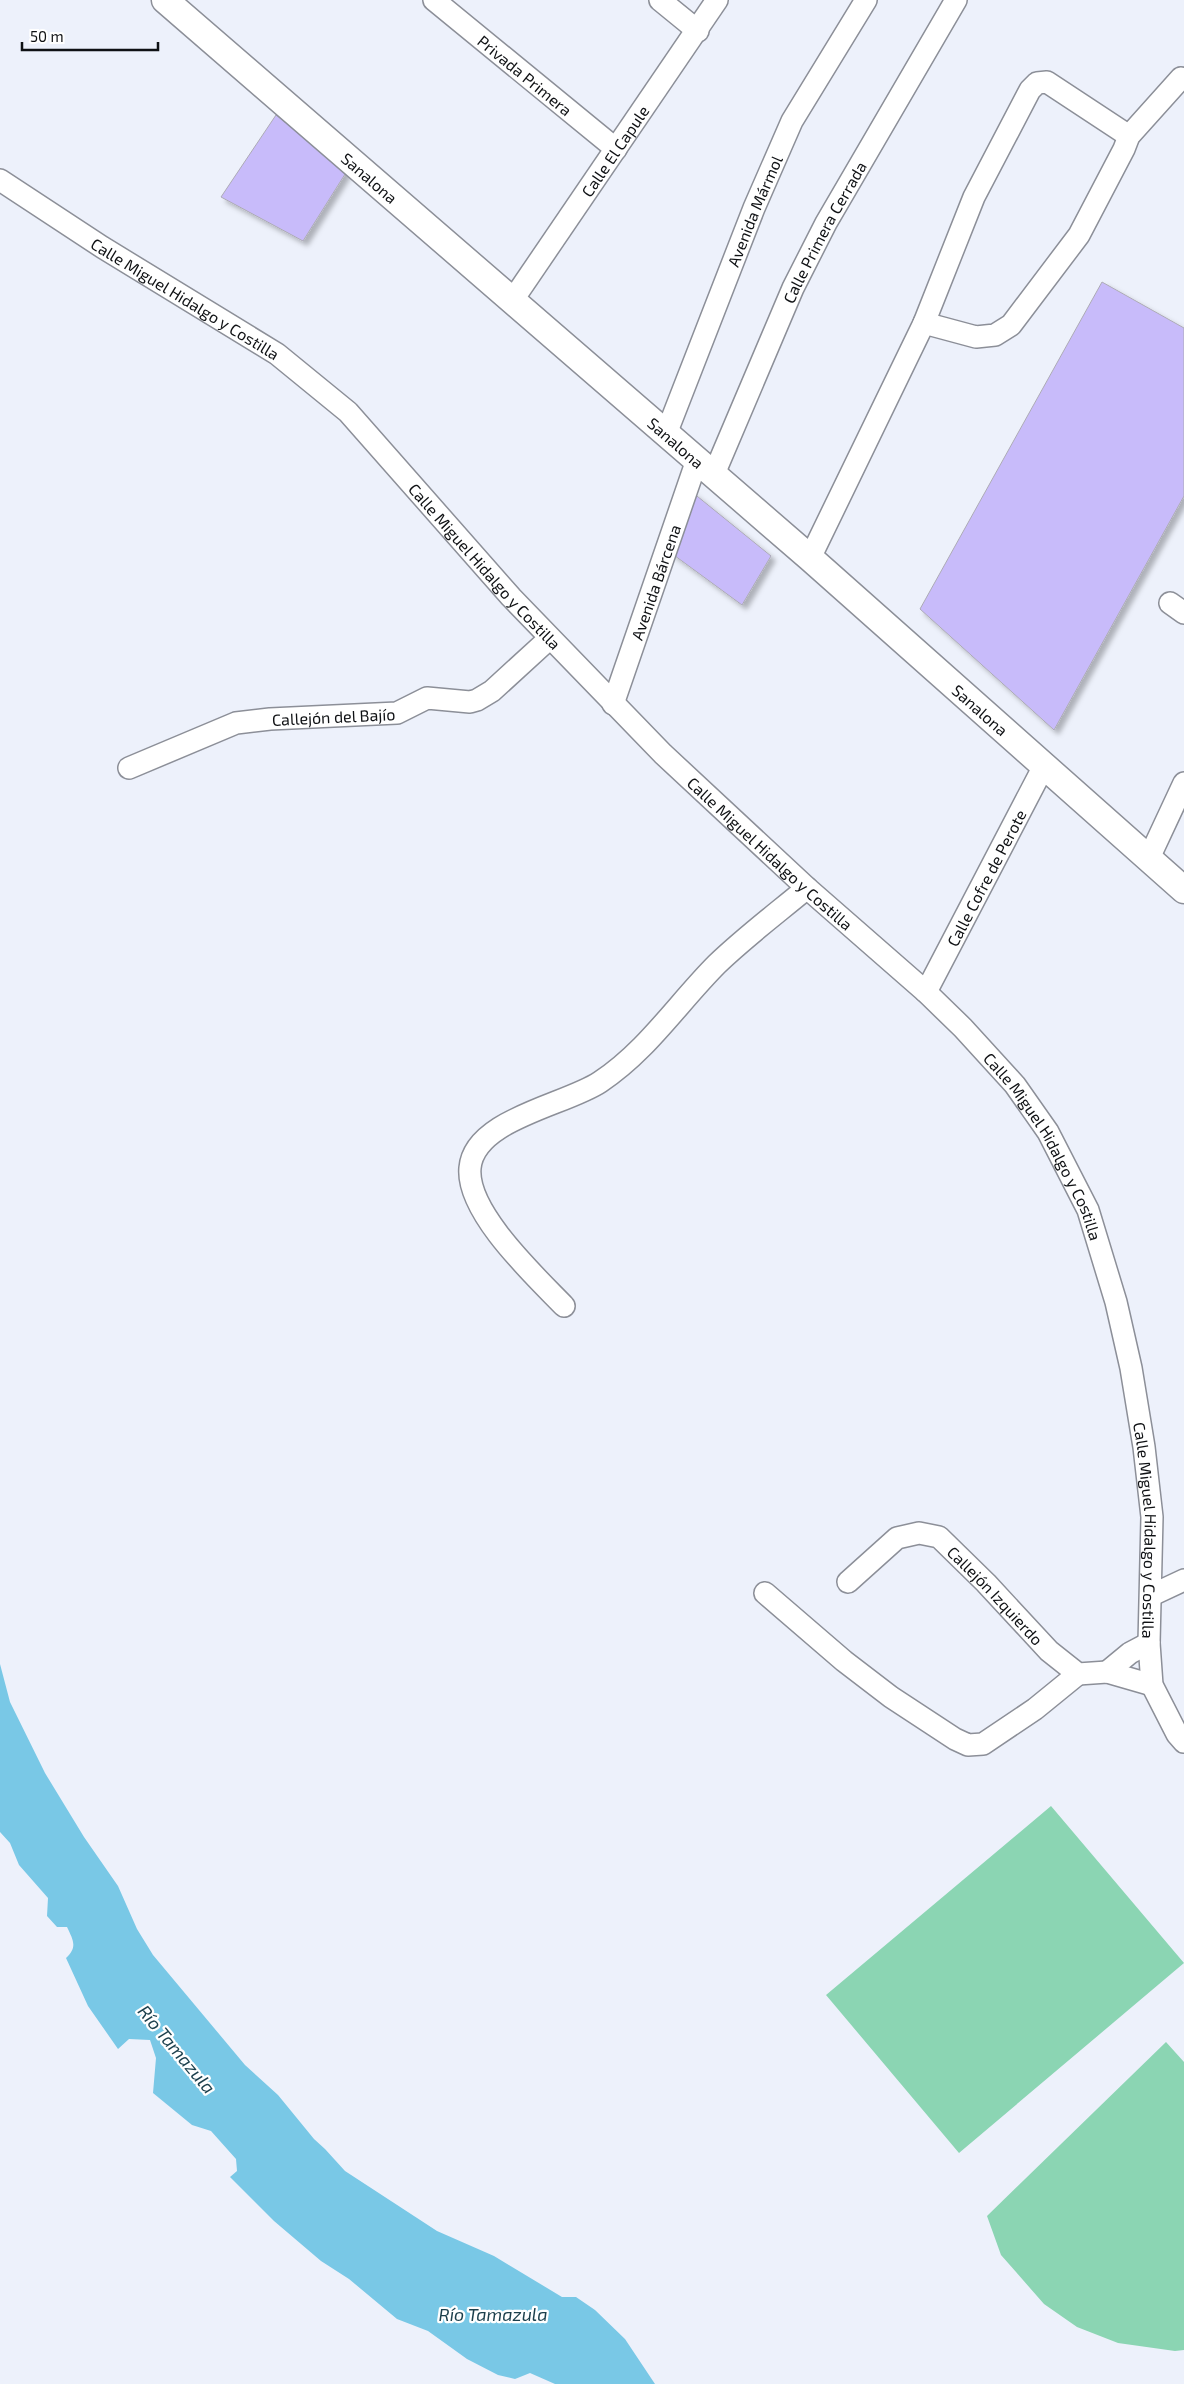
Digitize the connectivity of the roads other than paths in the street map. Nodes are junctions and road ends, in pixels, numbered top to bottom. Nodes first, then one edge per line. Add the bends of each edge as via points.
1 (165, 0) edge
2 (434, 0) edge
3 (660, 0) edge
4 (717, 0) edge
5 (866, 0) edge
6 (956, 0) edge
7 (698, 31) junction
8 (1181, 78) dead end
9 (1129, 136) junction
10 (616, 149) junction
11 (0, 180) edge
12 (512, 301) junction
13 (924, 322) junction
14 (666, 434) junction
15 (705, 467) junction
16 (810, 558) junction
17 (550, 638) junction
18 (614, 704) junction
19 (1045, 764) junction
20 (129, 768) dead end
21 (1184, 783) edge
22 (1149, 858) junction
23 (807, 888) junction
24 (1184, 890) edge
25 (926, 992) junction
26 (564, 1306) dead end
27 (1184, 1580) edge
28 (848, 1582) dead end
29 (765, 1593) dead end
30 (1152, 1594) junction
31 (1149, 1643) junction
32 (1107, 1672) junction
33 (1078, 1674) junction
34 (1152, 1685) junction
35 (1184, 1742) edge

1 - 12 main road, Sanalona
2 - 10 street, Privada Primera
3 - 7 street
4 - 7 street, Calle El Capule
5 - 14 street, Avenida Mármol via 792,121 754,208
6 - 15 street, Calle Primera Cerrada via 826,223
7 - 10 street, Calle El Capule
8 - 9 street
9 - 13 street via 1079,235 1011,325 995,335 976,337
9 - 13 street via 1047,82 1037,83 1030,90 974,197
10 - 12 street, Calle El Capule
11 - 17 street, Calle Miguel Hidalgo y Costilla via 277,354 312,381 348,412
12 - 14 main road, Sanalona
13 - 16 street
14 - 15 main road, Sanalona
15 - 16 main road, Sanalona
15 - 18 street, Avenida Bárcena
16 - 19 main road, Sanalona
17 - 18 street, Calle Miguel Hidalgo y Costilla
17 - 20 street, Callejón del Bajío via 492,691 477,700 427,698 396,713 236,723
18 - 23 street, Calle Miguel Hidalgo y Costilla via 724,813
19 - 22 main road, Sanalona
19 - 25 street, Calle Cofre de Perote
21 - 22 street
22 - 24 main road, Sanalona
23 - 25 street, Calle Miguel Hidalgo y Costilla
23 - 26 street via 718,964 626,1063 574,1096 498,1128 474,1154 470,1181 480,1206 518,1258
25 - 30 street, Calle Miguel Hidalgo y Costilla via 1015,1085 1048,1132 1088,1210 1116,1302 1131,1368 1152,1517
27 - 30 street
28 - 33 street, Callejón Izquierdo via 897,1538 919,1533 939,1537 986,1582 1049,1651
29 - 33 street via 891,1697 968,1745 983,1744 1035,1709
30 - 31 street, Calle Miguel Hidalgo y Costilla
31 - 32 street via 1130,1653
31 - 34 street, Calle Miguel Hidalgo y Costilla
32 - 33 street
32 - 34 street
34 - 35 street, Calle Miguel Hidalgo y Costilla

